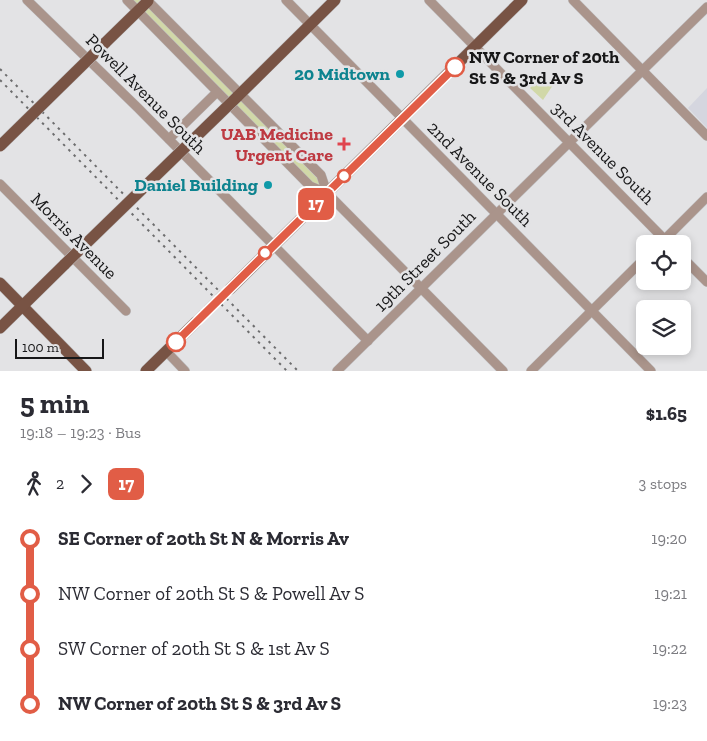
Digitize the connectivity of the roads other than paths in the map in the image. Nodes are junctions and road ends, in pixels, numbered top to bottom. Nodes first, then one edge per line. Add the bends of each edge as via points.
1 (27, 0) edge
2 (127, 0) edge
3 (148, 0) edge
4 (286, 0) edge
5 (335, 0) edge
6 (429, 0) edge
7 (522, 0) edge
8 (574, 0) edge
9 (707, 7) edge
10 (138, 11) junction
11 (162, 15) junction
12 (151, 24) junction
13 (310, 25) junction
14 (475, 47) junction
15 (644, 69) junction
16 (217, 92) junction
17 (238, 95) junction
18 (402, 119) junction
19 (707, 136) edge
20 (169, 139) junction
21 (569, 142) junction
22 (0, 146) edge
23 (0, 184) edge
24 (327, 193) junction
25 (707, 197) edge
26 (497, 214) junction
27 (657, 235) edge
28 (671, 235) edge
29 (274, 245) junction
30 (691, 266) edge
31 (636, 267) edge
32 (707, 282) edge
33 (0, 284) edge
34 (421, 288) junction
35 (230, 289) tunnel mouth
36 (22, 306) junction
37 (126, 311) dead end
38 (592, 311) junction
39 (196, 322) tunnel mouth
40 (0, 328) edge
41 (368, 341) junction
42 (166, 352) junction
43 (86, 371) edge
44 (146, 371) edge
45 (185, 371) edge
46 (337, 371) edge
47 (503, 371) edge
48 (531, 371) edge
49 (651, 371) edge

1 - 20 street, Powell Avenue South
2 - 10 street
3 - 10 main road
3 - 11 street
4 - 13 street, 2nd Avenue South
5 - 13 main road
6 - 14 street, 3rd Avenue South
7 - 14 main road
8 - 15 street
9 - 15 street, 19th Street South
10 - 12 street
10 - 22 main road, bridge
11 - 12 street via 152,16
11 - 17 street
12 - 16 street
13 - 17 main road
13 - 18 street, 2nd Avenue South
14 - 18 main road
14 - 21 street, 3rd Avenue South
15 - 19 street
15 - 21 street, 19th Street South
16 - 20 street
16 - 24 street via 310,186
17 - 24 street via 321,175
17 - 36 main road, bridge
18 - 24 main road
18 - 26 street, 2nd Avenue South
20 - 29 street, Powell Avenue South
21 - 26 street, 19th Street South
21 - 27 street, 3rd Avenue South
23 - 37 street, Morris Avenue
24 - 29 main road
24 - 34 street
25 - 28 street
26 - 34 street, 19th Street South
26 - 38 street, 2nd Avenue South
29 - 35 main road
29 - 41 street, Powell Avenue South
30 - 32 street
31 - 38 street
33 - 36 main road
34 - 41 street, 19th Street South
34 - 47 street
36 - 40 main road
36 - 43 main road
38 - 48 street
38 - 49 street, 2nd Avenue South
39 - 42 main road
41 - 46 street, 19th Street South
42 - 44 main road
42 - 45 street

